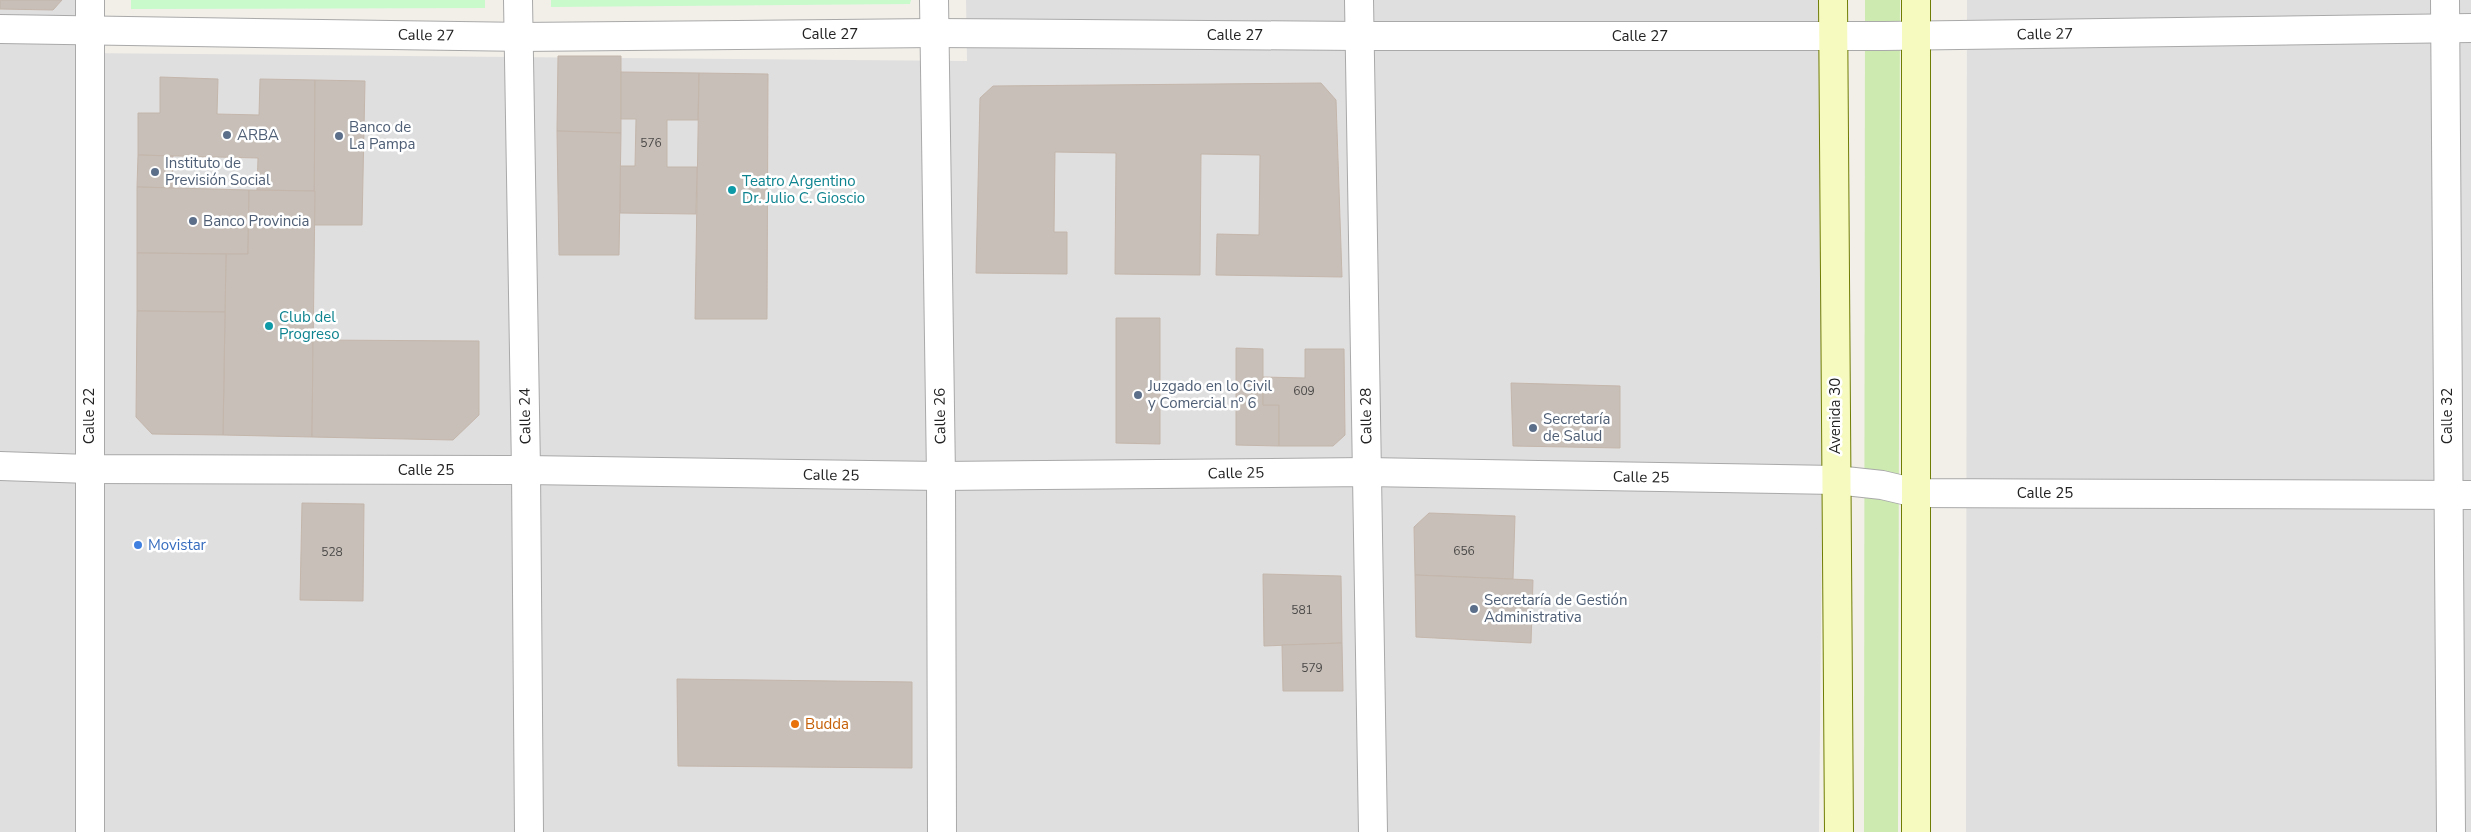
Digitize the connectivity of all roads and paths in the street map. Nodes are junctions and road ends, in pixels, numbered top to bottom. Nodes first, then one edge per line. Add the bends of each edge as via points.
1 (90, 0) edge
2 (518, 0) edge
3 (934, 0) edge
4 (1359, 0) edge
5 (1834, 0) edge
6 (1916, 0) edge
7 (2445, 0) edge
8 (2458, 28) edge
9 (0, 29) edge
10 (90, 30) junction
11 (934, 33) junction
12 (1360, 36) junction
13 (1833, 36) junction
14 (1916, 36) junction
15 (519, 37) junction
16 (0, 466) edge
17 (89, 469) junction
18 (526, 470) junction
19 (1366, 472) junction
20 (940, 476) junction
21 (1836, 480) junction
22 (1916, 493) junction
23 (2459, 495) edge
24 (90, 832) edge
25 (529, 832) edge
26 (942, 832) edge
27 (1374, 832) edge
28 (1839, 832) edge
29 (1916, 832) edge
30 (2451, 832) edge

1 - 10 street, Calle 22
2 - 15 street, Calle 24
3 - 11 street, Calle 26
4 - 12 street, Calle 28
5 - 13 main road, Avenida 30
6 - 14 main road
7 - 8 street, Calle 32
8 - 14 street, Calle 27
8 - 23 street, Calle 32
9 - 10 street, Calle 27
10 - 15 street, Calle 27
10 - 17 street, Calle 22
11 - 12 street, Calle 27
11 - 15 street, Calle 27
11 - 20 street, Calle 26
12 - 13 street, Calle 27
12 - 19 street, Calle 28
13 - 14 street, Calle 27
13 - 21 main road, Avenida 30
14 - 22 main road
15 - 18 street, Calle 24
16 - 17 street, Calle 25
17 - 18 street, Calle 25
17 - 24 street, Calle 22
18 - 20 street, Calle 25
18 - 25 street, Calle 24
19 - 20 street, Calle 25
19 - 21 street, Calle 25
19 - 27 street, Calle 28
20 - 26 street, Calle 26
21 - 22 street, Calle 25
21 - 28 main road, Avenida 30
22 - 23 street, Calle 25
22 - 29 main road
23 - 30 street, Calle 32

